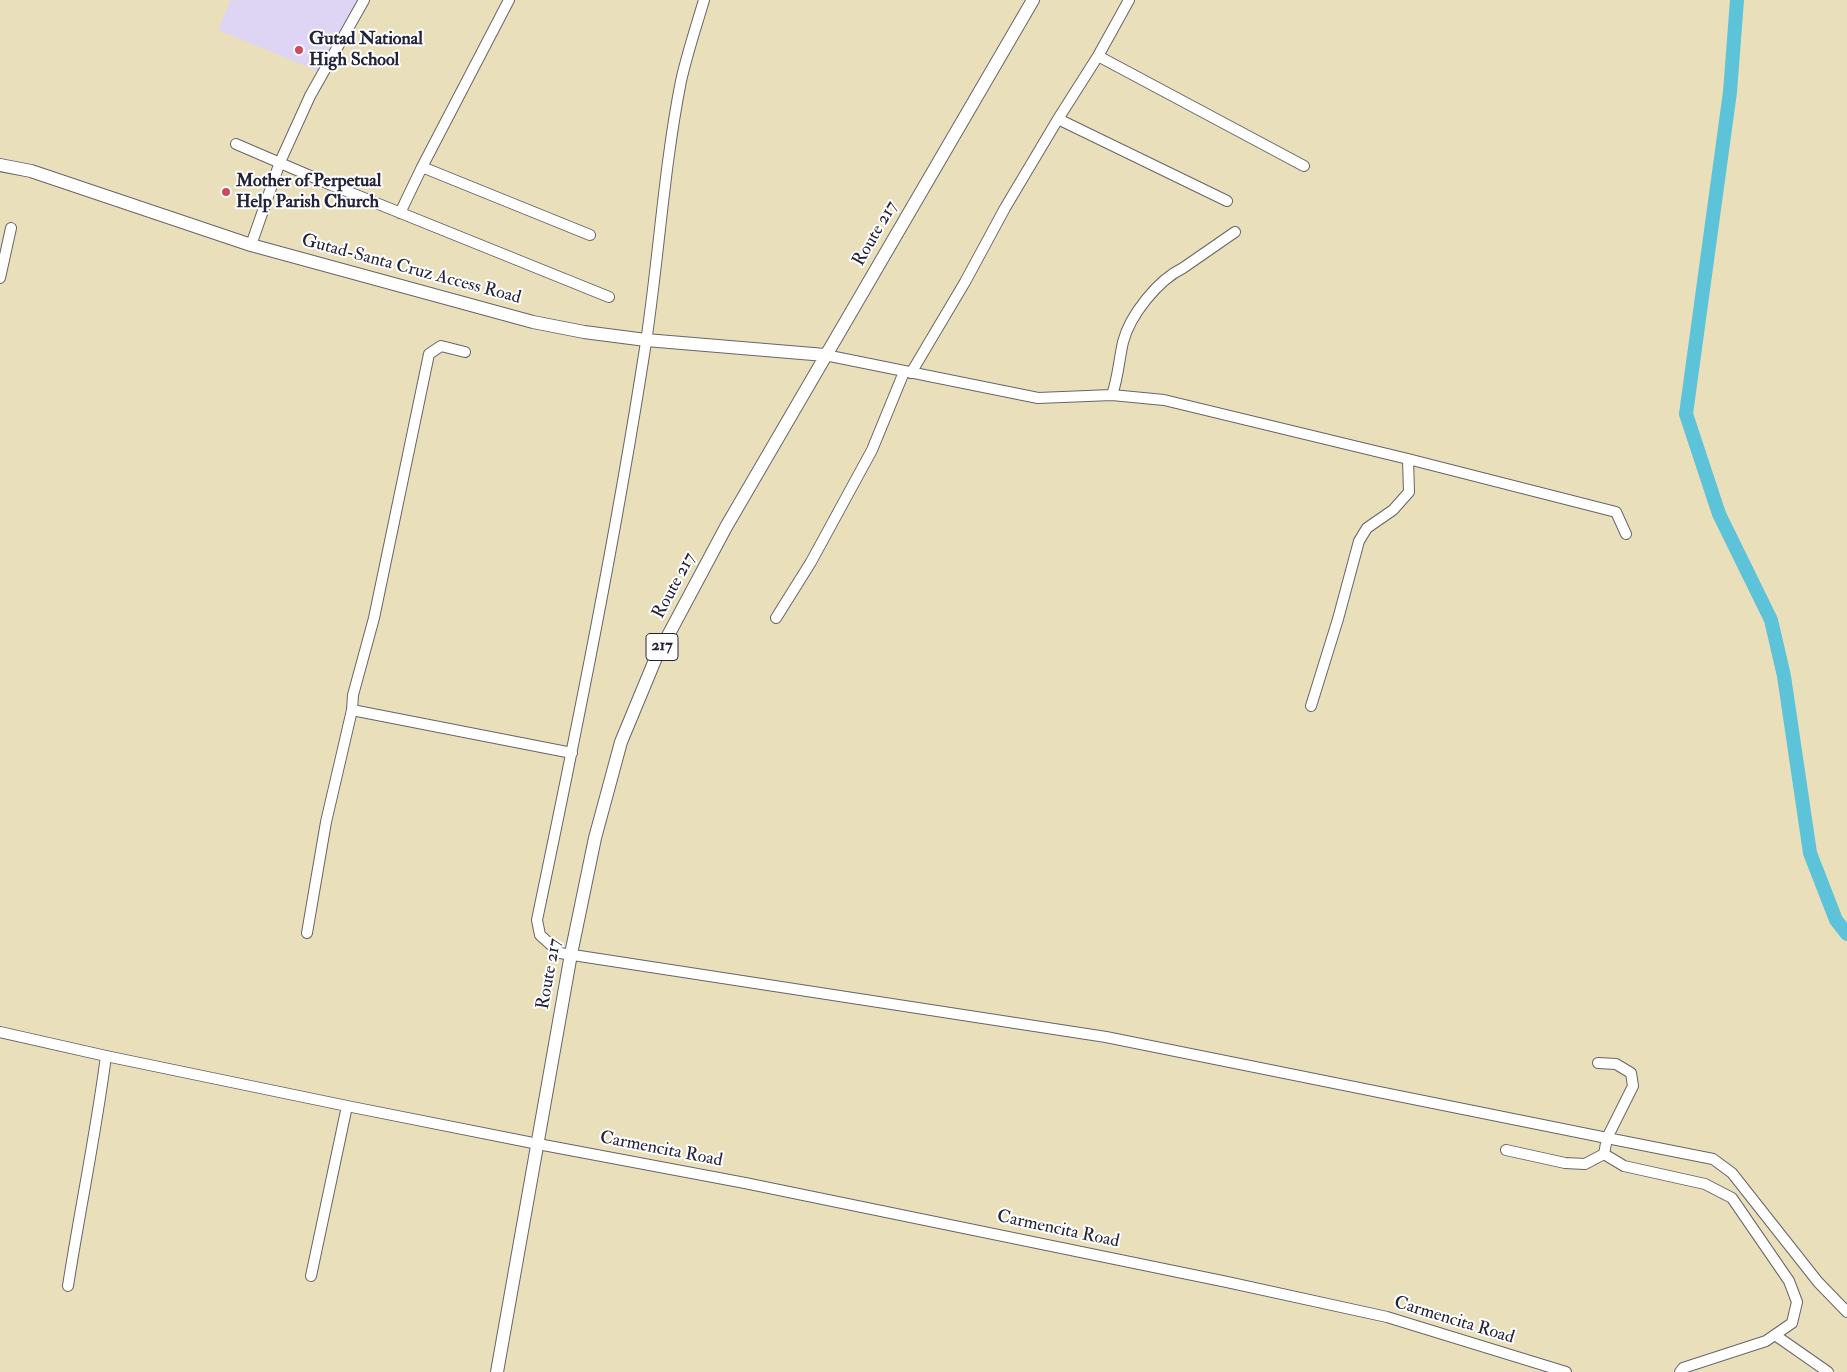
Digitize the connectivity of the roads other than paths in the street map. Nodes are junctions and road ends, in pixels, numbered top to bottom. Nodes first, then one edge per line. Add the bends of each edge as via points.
1 (364, 0) edge
2 (509, 0) edge
3 (704, 0) edge
4 (1033, 0) edge
5 (1128, 0) edge
6 (1098, 56) junction
7 (1058, 119) junction
8 (236, 144) dead end
9 (280, 162) junction
10 (0, 165) edge
11 (1304, 166) dead end
12 (422, 167) junction
13 (1227, 202) dead end
14 (400, 213) junction
15 (11, 228) dead end
16 (1235, 232) dead end
17 (590, 235) dead end
18 (251, 244) junction
19 (0, 278) edge
20 (609, 297) dead end
21 (646, 340) junction
22 (465, 352) dead end
23 (825, 356) junction
24 (907, 372) junction
25 (1112, 395) junction
26 (1408, 459) junction
27 (1626, 534) dead end
28 (776, 618) dead end
29 (1311, 706) dead end
30 (352, 710) junction
31 (572, 753) junction
32 (307, 934) dead end
33 (571, 954) junction
34 (0, 1032) edge
35 (106, 1056) junction
36 (1598, 1063) dead end
37 (347, 1106) junction
38 (1607, 1138) junction
39 (538, 1144) junction
40 (1506, 1150) dead end
41 (1604, 1154) junction
42 (311, 1276) dead end
43 (68, 1286) dead end
44 (1847, 1312) edge
45 (1774, 1335) junction
46 (497, 1372) edge
47 (1566, 1372) edge
48 (1680, 1372) edge
49 (1828, 1372) edge

1 - 9 street via 310,96
2 - 12 street
3 - 21 street via 688,51 672,130
4 - 23 main road, Route 217 / 217
5 - 6 street
6 - 7 street
6 - 11 street
7 - 13 street
7 - 24 street via 965,282
8 - 9 street
9 - 14 street
9 - 18 street
10 - 18 main road, Gutad-Santa Cruz Access Road via 31,171
12 - 14 street
12 - 17 street
14 - 20 street
15 - 19 street
16 - 25 street via 1170,276 1140,308 1124,341
18 - 21 main road, Gutad-Santa Cruz Access Road via 533,322
21 - 23 main road, Gutad-Santa Cruz Access Road
21 - 31 street via 612,548
22 - 30 street via 441,346 429,354 374,618 352,696
23 - 24 street
23 - 33 main road, Route 217 / 217 via 655,660 622,742 595,838
24 - 25 street via 1038,398
24 - 28 street via 872,450 811,562
25 - 26 street via 1164,400
26 - 27 street via 1616,512
26 - 29 street via 1409,492 1393,510 1367,528 1358,541
30 - 31 street
30 - 32 street via 326,822
31 - 33 street via 537,920 540,935 560,953
33 - 38 street via 1106,1037
33 - 39 main road, Route 217 / 217
34 - 35 street, Carmencita Road
35 - 37 street, Carmencita Road
35 - 43 street via 98,1121
36 - 38 street via 1616,1064 1631,1073 1633,1086
37 - 39 street, Carmencita Road
37 - 42 street
38 - 41 street
38 - 44 street via 1714,1159 1732,1173 1818,1282
39 - 46 main road, Route 217 / 217
39 - 47 street, Carmencita Road via 745,1183 1387,1317
40 - 41 street via 1564,1163 1585,1164
41 - 45 street via 1624,1166 1705,1184 1732,1198 1789,1281 1797,1302 1792,1323
45 - 48 street via 1766,1341 1683,1368
45 - 49 street

